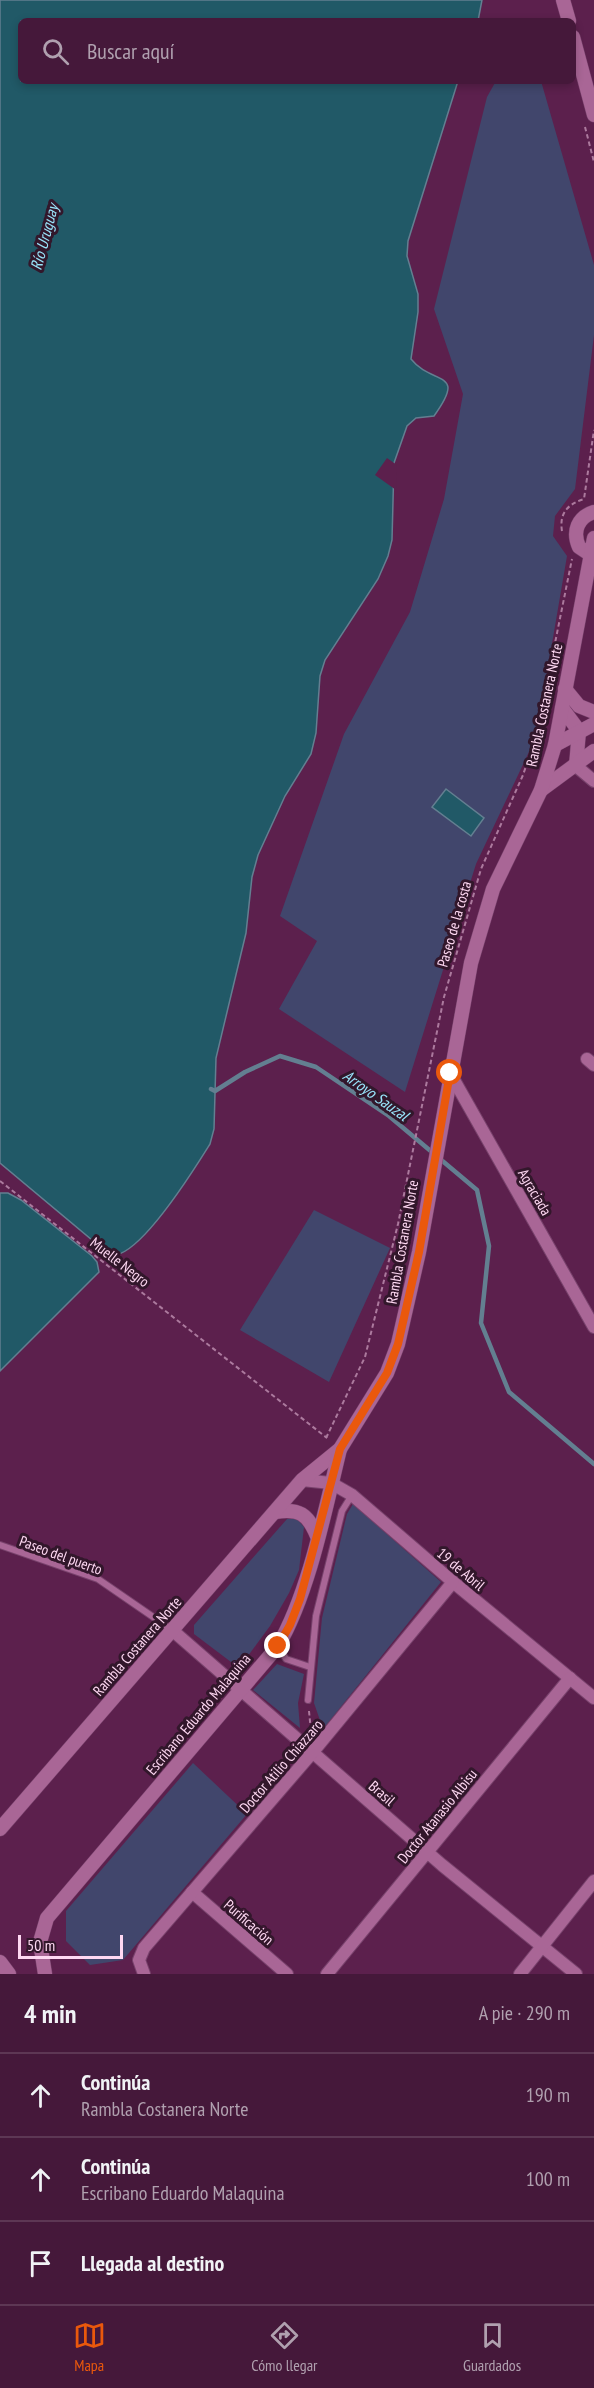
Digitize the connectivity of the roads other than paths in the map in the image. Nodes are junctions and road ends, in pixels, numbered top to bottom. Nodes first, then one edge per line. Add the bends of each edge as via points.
1 (563, 0) edge
2 (568, 18) edge
3 (576, 48) edge
4 (594, 115) edge
5 (594, 512) edge
6 (594, 538) edge
7 (592, 557) edge
8 (565, 689) junction
9 (562, 708) junction
10 (594, 712) edge
11 (594, 724) edge
12 (579, 731) junction
13 (555, 745) junction
14 (594, 751) edge
15 (576, 766) junction
16 (594, 781) edge
17 (541, 790) junction
18 (450, 1073) junction
19 (594, 1327) edge
20 (340, 1449) junction
21 (302, 1480) junction
22 (331, 1483) junction
23 (352, 1495) junction
24 (275, 1512) junction
25 (317, 1536) junction
26 (0, 1545) edge
27 (453, 1582) junction
28 (172, 1630) junction
29 (278, 1646) junction
30 (310, 1667) junction
31 (570, 1678) junction
32 (240, 1690) junction
33 (594, 1698) edge
34 (308, 1700) road end
35 (312, 1753) junction
36 (0, 1829) edge
37 (427, 1852) junction
38 (594, 1881) edge
39 (192, 1892) junction
40 (543, 1947) junction
41 (0, 1962) edge
42 (143, 1972) edge
43 (9, 1974) edge
44 (45, 1974) edge
45 (287, 1974) edge
46 (327, 1974) edge
47 (520, 1974) edge
48 (576, 1974) edge

1 - 2 street
3 - 4 street
5 - 7 street via 580,519 575,533 579,547
6 - 7 street, Rambla Costanera Norte
7 - 8 street, Rambla Costanera Norte
8 - 9 street, Rambla Costanera Norte
8 - 10 street via 579,706
9 - 12 street
9 - 13 street, Rambla Costanera Norte
11 - 12 street
12 - 13 street
12 - 15 street
13 - 17 street, Rambla Costanera Norte
14 - 15 street
15 - 16 street
15 - 17 street
17 - 18 street, Rambla Costanera Norte via 483,917
18 - 19 street, Agraciada
18 - 20 street, Rambla Costanera Norte via 405,1319 387,1373
20 - 21 street, Rambla Costanera Norte
20 - 22 street, Escribano Eduardo Malaquina
21 - 22 street, 19 de Abril
21 - 24 street, Rambla Costanera Norte
22 - 23 street, 19 de Abril
22 - 25 street, Escribano Eduardo Malaquina
23 - 27 street, 19 de Abril
23 - 30 lane via 342,1511 316,1616
24 - 25 street via 301,1512
24 - 28 street, Rambla Costanera Norte
25 - 29 street, Escribano Eduardo Malaquina via 300,1599
26 - 28 lane, Paseo del puerto via 98,1580
27 - 31 street, 19 de Abril
27 - 35 street, Doctor Atilio Chiazzaro
28 - 32 street, Brasil
28 - 36 street, Rambla Costanera Norte
29 - 30 lane via 286,1659
29 - 32 street, Escribano Eduardo Malaquina
30 - 34 lane
31 - 33 street, 19 de Abril
31 - 37 street, Doctor Atanasio Albisu
32 - 35 street, Brasil
32 - 44 street, Escribano Eduardo Malaquina via 47,1918 40,1942
35 - 37 street, Brasil
35 - 39 street, Doctor Atilio Chiazzaro
37 - 40 street, Brasil
37 - 46 street, Doctor Atanasio Albisu
38 - 40 street
39 - 42 street, Doctor Atilio Chiazzaro via 144,1948 140,1960
39 - 45 street, Purificación
40 - 47 street
40 - 48 street, Brasil
41 - 43 street

